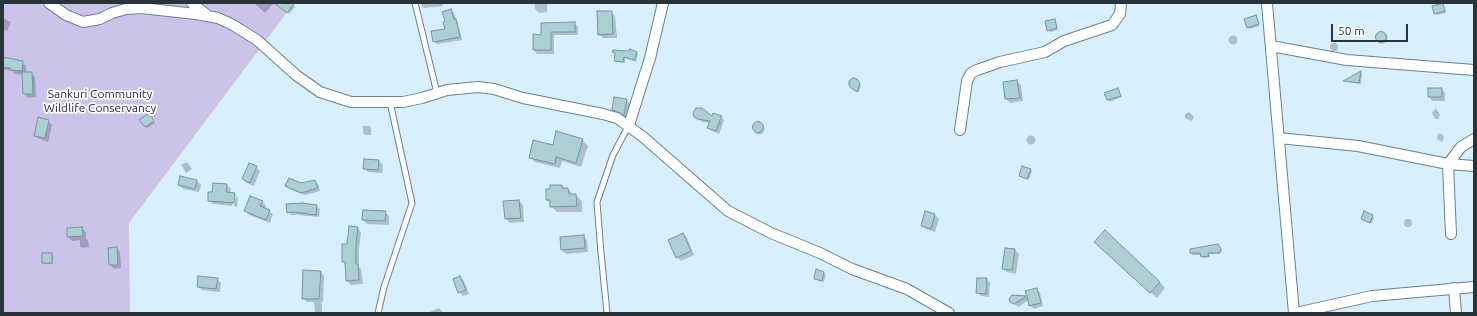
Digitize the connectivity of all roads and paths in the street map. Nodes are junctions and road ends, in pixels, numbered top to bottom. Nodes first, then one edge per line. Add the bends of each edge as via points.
1 (49, 3) edge
2 (192, 3) edge
3 (416, 3) edge
4 (663, 3) edge
5 (1121, 3) edge
6 (1267, 3) edge
7 (208, 16) junction
8 (1271, 46) junction
9 (1474, 70) edge
10 (437, 93) junction
11 (390, 102) junction
12 (629, 125) junction
13 (960, 130) dead end
14 (1278, 138) junction
15 (1474, 139) edge
16 (1448, 164) junction
17 (1474, 166) edge
18 (1451, 234) dead end
19 (1474, 287) edge
20 (1454, 288) junction
21 (378, 313) edge
22 (607, 313) edge
23 (948, 313) edge
24 (1295, 313) edge
25 (1456, 313) edge

1 - 7 street via 82,22 141,8
2 - 7 street
3 - 10 lane
4 - 12 street via 650,58
5 - 13 street via 1120,14 1112,25 1064,42 1045,52 1000,62 971,73 967,81
6 - 8 street
7 - 11 street via 233,25 256,40 320,92 351,102
8 - 9 street via 1347,60
8 - 14 street
10 - 11 street via 403,102
10 - 12 street via 463,88 494,89 523,98 604,114
11 - 21 lane via 412,203
12 - 22 lane via 612,155 597,202
12 - 23 street via 728,211 852,269 907,289
14 - 16 street via 1358,146
14 - 24 street
15 - 16 street via 1461,147
16 - 17 street
16 - 18 street
19 - 20 street
20 - 24 street via 1372,296
20 - 25 street

